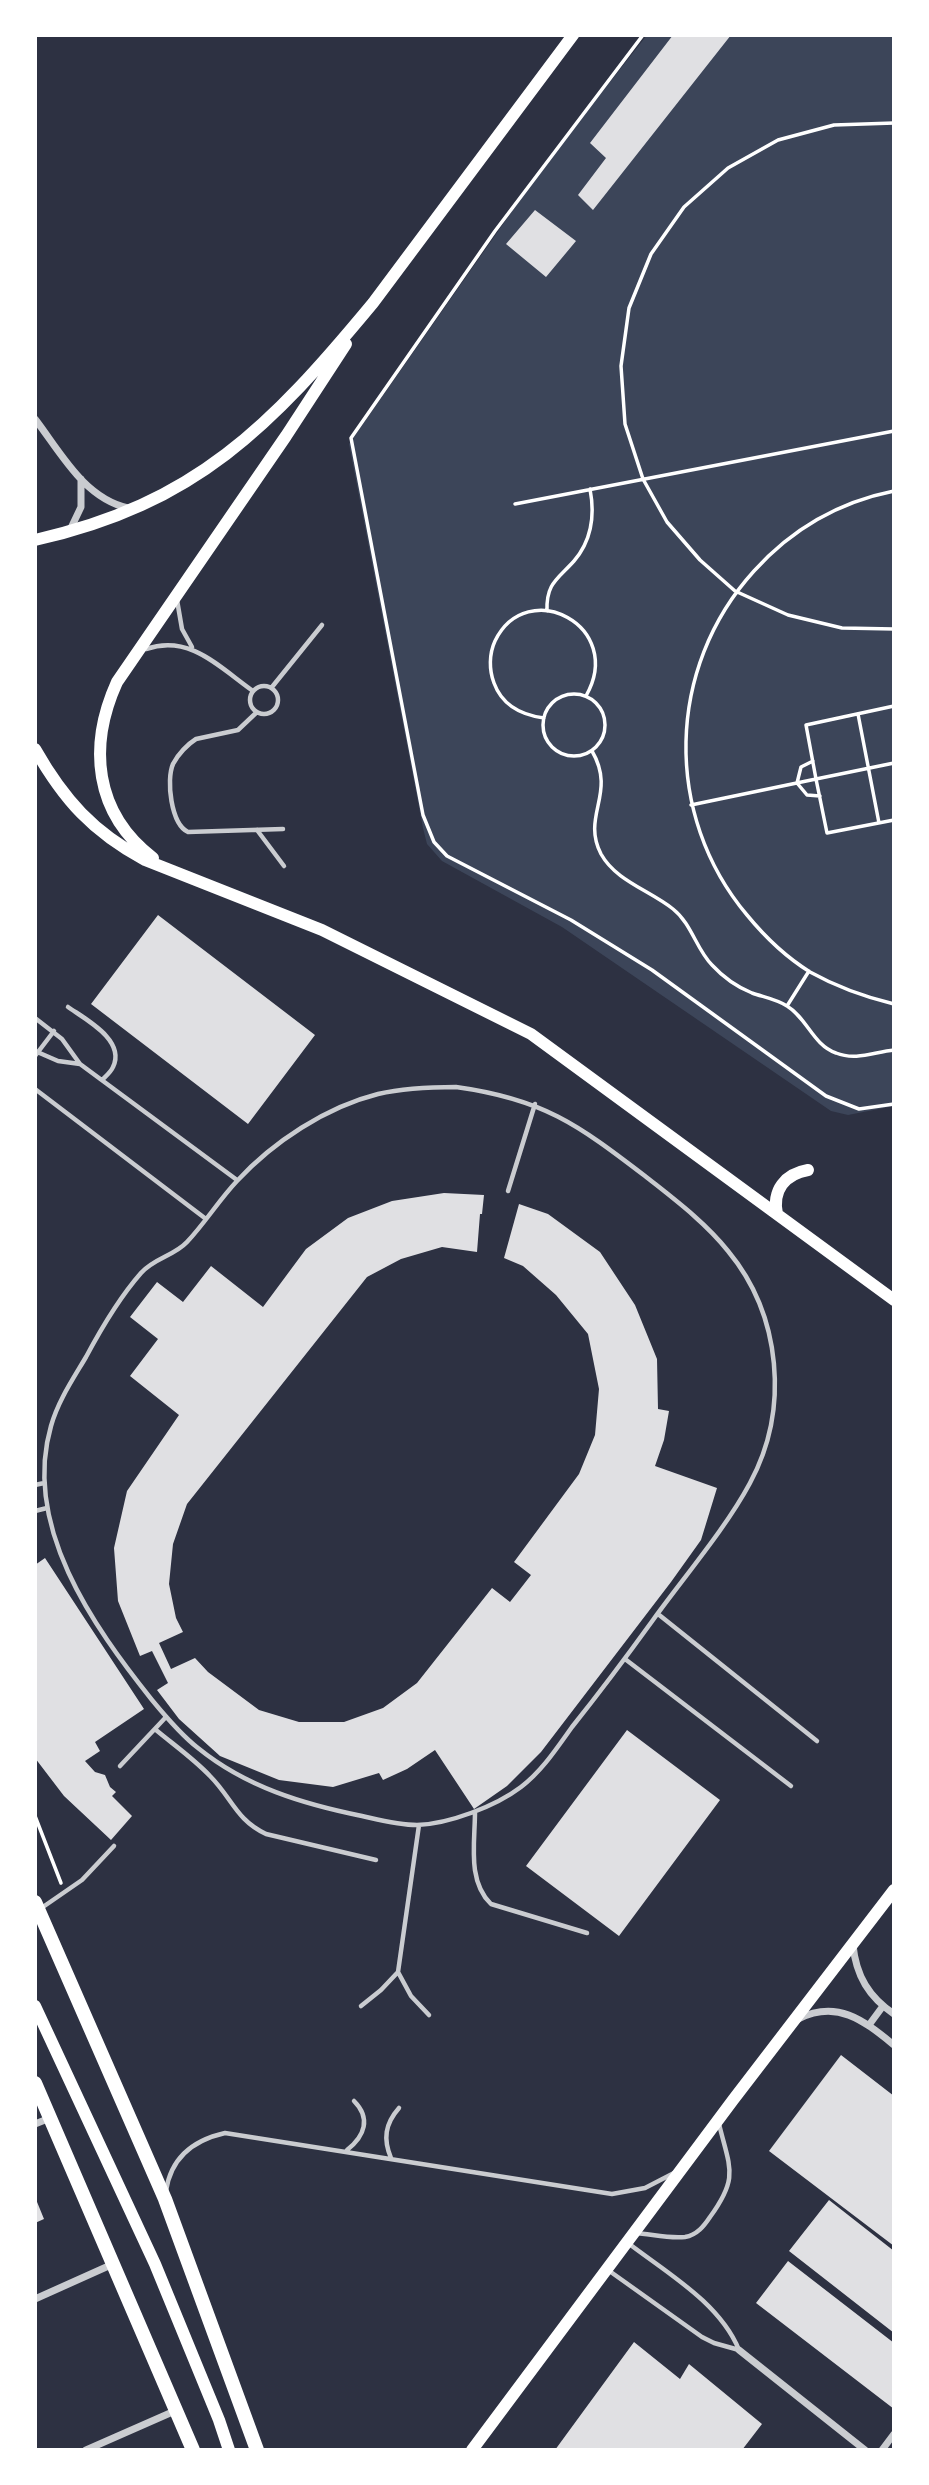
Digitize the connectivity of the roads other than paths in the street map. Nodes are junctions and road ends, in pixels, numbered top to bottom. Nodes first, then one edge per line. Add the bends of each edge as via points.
1 (560, 35) edge
2 (573, 35) edge
3 (555, 59) junction
4 (373, 303) junction
5 (35, 419) edge
6 (80, 479) junction
7 (134, 510) junction
8 (68, 533) junction
9 (35, 540) edge
10 (176, 597) junction
11 (322, 625) dead end
12 (193, 648) junction
13 (138, 652) junction
14 (272, 687) junction
15 (253, 691) junction
16 (257, 712) junction
17 (35, 749) edge
18 (40, 764) edge
19 (283, 829) dead end
20 (257, 830) junction
21 (284, 866) dead end
22 (166, 869) junction
23 (68, 1007) dead end
24 (35, 1018) edge
25 (54, 1031) junction
26 (36, 1053) edge
27 (80, 1064) junction
28 (102, 1080) junction
29 (35, 1088) edge
30 (535, 1104) junction
31 (808, 1170) dead end
32 (237, 1180) junction
33 (508, 1191) dead end
34 (777, 1214) junction
35 (206, 1219) junction
36 (894, 1300) edge
37 (44, 1483) junction
38 (35, 1485) edge
39 (47, 1508) junction
40 (35, 1511) edge
41 (657, 1614) junction
42 (625, 1659) junction
43 (166, 1717) junction
44 (156, 1730) junction
45 (817, 1741) dead end
46 (120, 1766) dead end
47 (791, 1786) dead end
48 (475, 1812) junction
49 (419, 1825) junction
50 (114, 1846) dead end
51 (376, 1860) dead end
52 (894, 1890) edge
53 (37, 1906) edge
54 (587, 1933) dead end
55 (853, 1944) junction
56 (398, 1972) junction
57 (35, 2006) edge
58 (361, 2006) dead end
59 (883, 2006) junction
60 (894, 2014) edge
61 (429, 2015) dead end
62 (795, 2021) junction
63 (869, 2025) junction
64 (894, 2045) edge
65 (35, 2083) edge
66 (354, 2101) dead end
67 (399, 2108) dead end
68 (50, 2117) junction
69 (718, 2120) junction
70 (35, 2124) edge
71 (347, 2151) junction
72 (391, 2158) junction
73 (687, 2162) junction
74 (165, 2199) junction
75 (631, 2238) junction
76 (114, 2264) junction
77 (607, 2269) junction
78 (35, 2299) edge
79 (739, 2350) junction
80 (177, 2410) junction
81 (894, 2434) edge
82 (86, 2450) edge
83 (193, 2450) edge
84 (229, 2450) edge
85 (257, 2450) edge
86 (471, 2450) edge
87 (865, 2450) edge
88 (882, 2450) edge

1 - 3 main road
2 - 3 main road
3 - 4 main road
4 - 7 main road via 250,436 201,474
4 - 10 main road
5 - 6 street
6 - 7 street via 99,496
6 - 8 street via 80,507
7 - 8 main road
8 - 9 main road
10 - 12 lane via 182,629
10 - 13 main road
11 - 14 lane
12 - 13 lane via 159,645
12 - 15 lane
13 - 22 main road via 107,703 101,726 101,774 107,797 130,839
14 - 15 lane via 262,685
14 - 16 lane via 279,698 275,710
15 - 16 lane via 250,702
16 - 20 lane via 238,730 196,738 175,761 170,775 174,814 181,829
17 - 18 main road
18 - 22 main road via 71,804 105,836
19 - 20 lane
20 - 21 lane
22 - 34 main road via 321,930 531,1034
23 - 28 lane via 113,1046 113,1067
24 - 25 lane
25 - 26 lane
25 - 27 lane
26 - 27 lane
27 - 28 lane
28 - 32 lane
29 - 35 lane
30 - 32 lane via 496,1092 456,1087 376,1095 338,1108 302,1128
30 - 33 lane
30 - 41 lane via 572,1122 703,1224 744,1274 767,1324 775,1377 770,1431 762,1457 736,1505
31 - 34 main road via 791,1175 779,1188
32 - 35 lane
34 - 36 main road
35 - 37 lane via 182,1247 150,1263 120,1299 61,1399 45,1455
37 - 38 lane
37 - 39 lane
39 - 40 lane
39 - 43 lane via 70,1575 96,1622
41 - 42 lane
41 - 45 lane
42 - 47 lane
42 - 48 lane via 544,1765 524,1785
43 - 44 lane
43 - 49 lane via 198,1748 271,1792 349,1813
44 - 46 lane
44 - 51 lane via 207,1773 254,1828
48 - 49 lane
48 - 54 lane via 476,1880 484,1897 491,1904
49 - 56 lane
50 - 53 lane via 63,1895
52 - 55 main road
53 - 74 main road
55 - 59 street via 858,1972
55 - 62 main road
56 - 58 lane
56 - 61 lane
57 - 84 main road via 155,2264
59 - 60 street
59 - 63 street
62 - 63 street via 833,2011
62 - 69 main road
63 - 64 street
65 - 68 main road
66 - 71 lane via 362,2109 364,2121 362,2133
67 - 72 lane via 385,2137
68 - 70 street
68 - 76 main road
69 - 73 main road
69 - 75 lane via 730,2179 726,2196 701,2229 687,2236
71 - 72 lane
71 - 74 lane via 245,2134 206,2137 176,2162
72 - 73 lane via 612,2194 645,2188
73 - 75 main road
74 - 85 main road
75 - 77 main road
75 - 79 lane via 710,2307 728,2327
76 - 78 street
76 - 80 main road
77 - 79 lane via 702,2337
77 - 86 main road
79 - 87 street
80 - 82 street
80 - 83 main road
81 - 88 street

